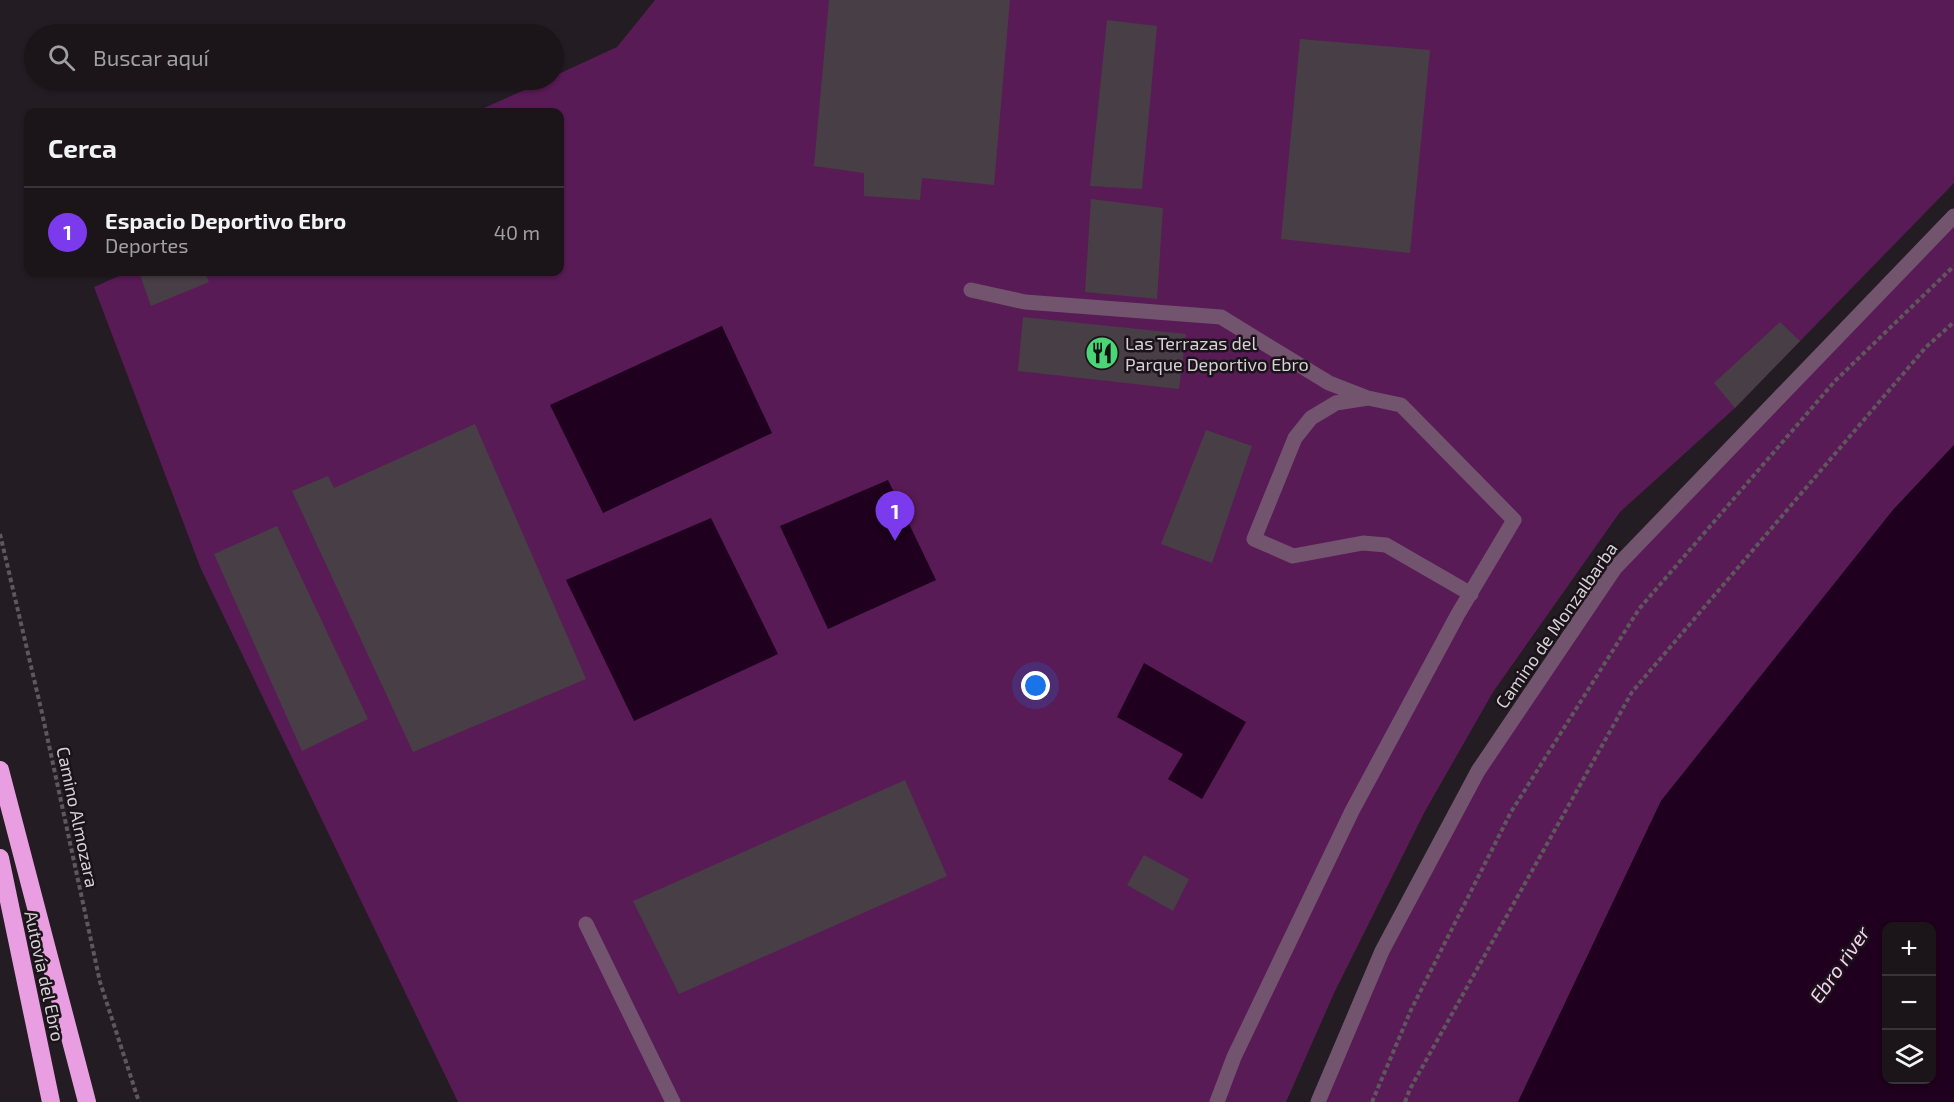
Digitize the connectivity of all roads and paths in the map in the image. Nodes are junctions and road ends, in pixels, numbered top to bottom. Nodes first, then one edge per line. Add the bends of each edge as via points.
1 (1954, 216) edge
2 (1954, 267) edge
3 (971, 290) dead end
4 (1954, 322) edge
5 (1368, 398) junction
6 (0, 534) edge
7 (1471, 594) junction
8 (0, 770) edge
9 (0, 858) edge
10 (586, 924) dead end
11 (51, 1102) edge
12 (87, 1102) edge
13 (139, 1102) edge
14 (673, 1102) edge
15 (1216, 1102) edge
16 (1318, 1102) edge
17 (1372, 1102) edge
18 (1405, 1102) edge

1 - 16 street, Camino de Monzalbarba via 1615,568 1478,771 1382,951
2 - 17 path via 1835,381 1639,609 1511,812 1411,1010
3 - 5 street via 1025,302 1221,317 1329,383
4 - 18 path via 1926,347 1632,692
5 - 7 street via 1401,405 1514,519
5 - 7 street via 1336,403 1311,418 1295,438 1254,539 1293,556 1364,543 1386,544
6 - 13 path, Camino Almozara via 99,982
7 - 15 street via 1352,811
8 - 12 highway
9 - 11 highway, Autovía del Ebro
10 - 14 street

